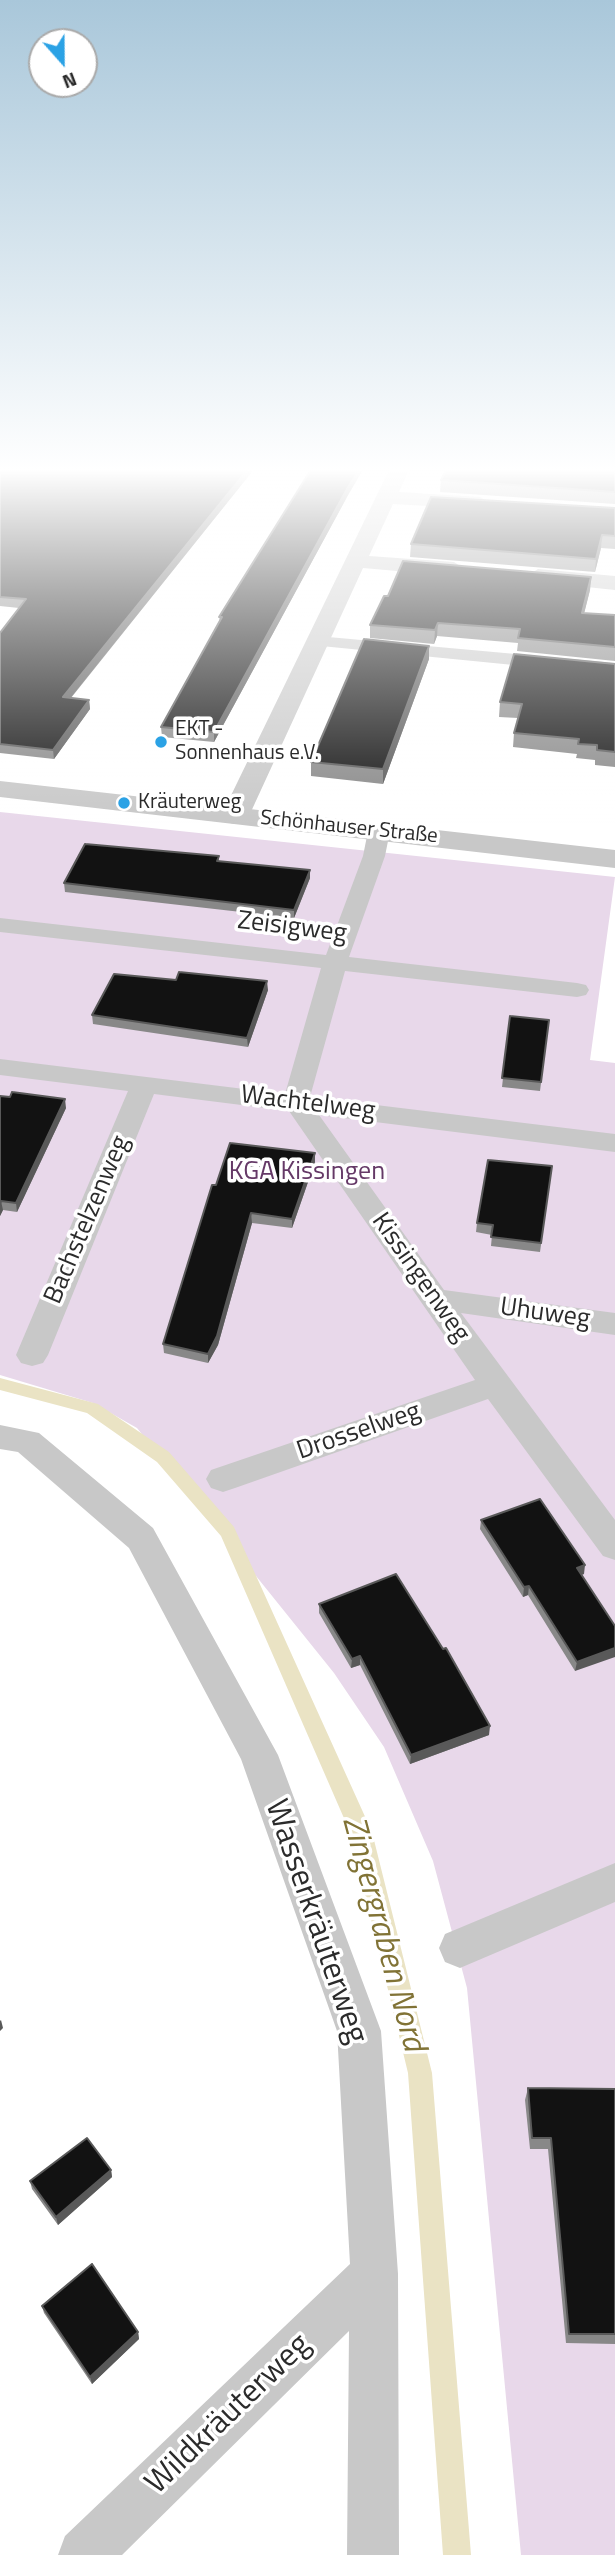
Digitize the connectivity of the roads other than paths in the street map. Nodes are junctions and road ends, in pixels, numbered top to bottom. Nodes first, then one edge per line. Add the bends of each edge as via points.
1 (343, 587) edge
2 (317, 641) junction
3 (615, 669) edge
4 (0, 789) edge
5 (235, 816) junction
6 (379, 831) junction
7 (615, 859) edge
8 (0, 925) edge
9 (335, 963) junction
10 (576, 990) dead end
11 (0, 1067) edge
12 (144, 1085) junction
13 (296, 1101) junction
14 (615, 1143) edge
15 (434, 1299) junction
16 (615, 1324) edge
17 (32, 1355) dead end
18 (495, 1385) junction
19 (0, 1437) edge
20 (223, 1479) dead end
21 (615, 1546) edge
22 (615, 1882) edge
23 (460, 1948) dead end
24 (374, 2274) junction
25 (84, 2555) edge
26 (373, 2555) edge

1 - 2 street
2 - 3 lane
2 - 5 street
4 - 5 street, Schönhauser Straße
5 - 6 street, Schönhauser Straße
6 - 7 street, Schönhauser Straße
6 - 9 lane
8 - 9 lane, Zeisigweg
9 - 10 lane, Zeisigweg
9 - 13 lane
11 - 12 lane, Wachtelweg
12 - 13 lane, Wachtelweg
12 - 17 lane, Bachstelzenweg
13 - 14 lane, Wachtelweg
13 - 15 lane, Kissingenweg
15 - 16 lane, Uhuweg
15 - 18 lane, Kissingenweg
18 - 20 lane, Drosselweg
18 - 21 lane, Kissingenweg
19 - 24 lane, Wasserkräuterweg via 27,1442 141,1538 258,1755 359,2031
22 - 23 lane
24 - 25 lane, Wildkräuterweg
24 - 26 lane, Wasserkräuterweg

